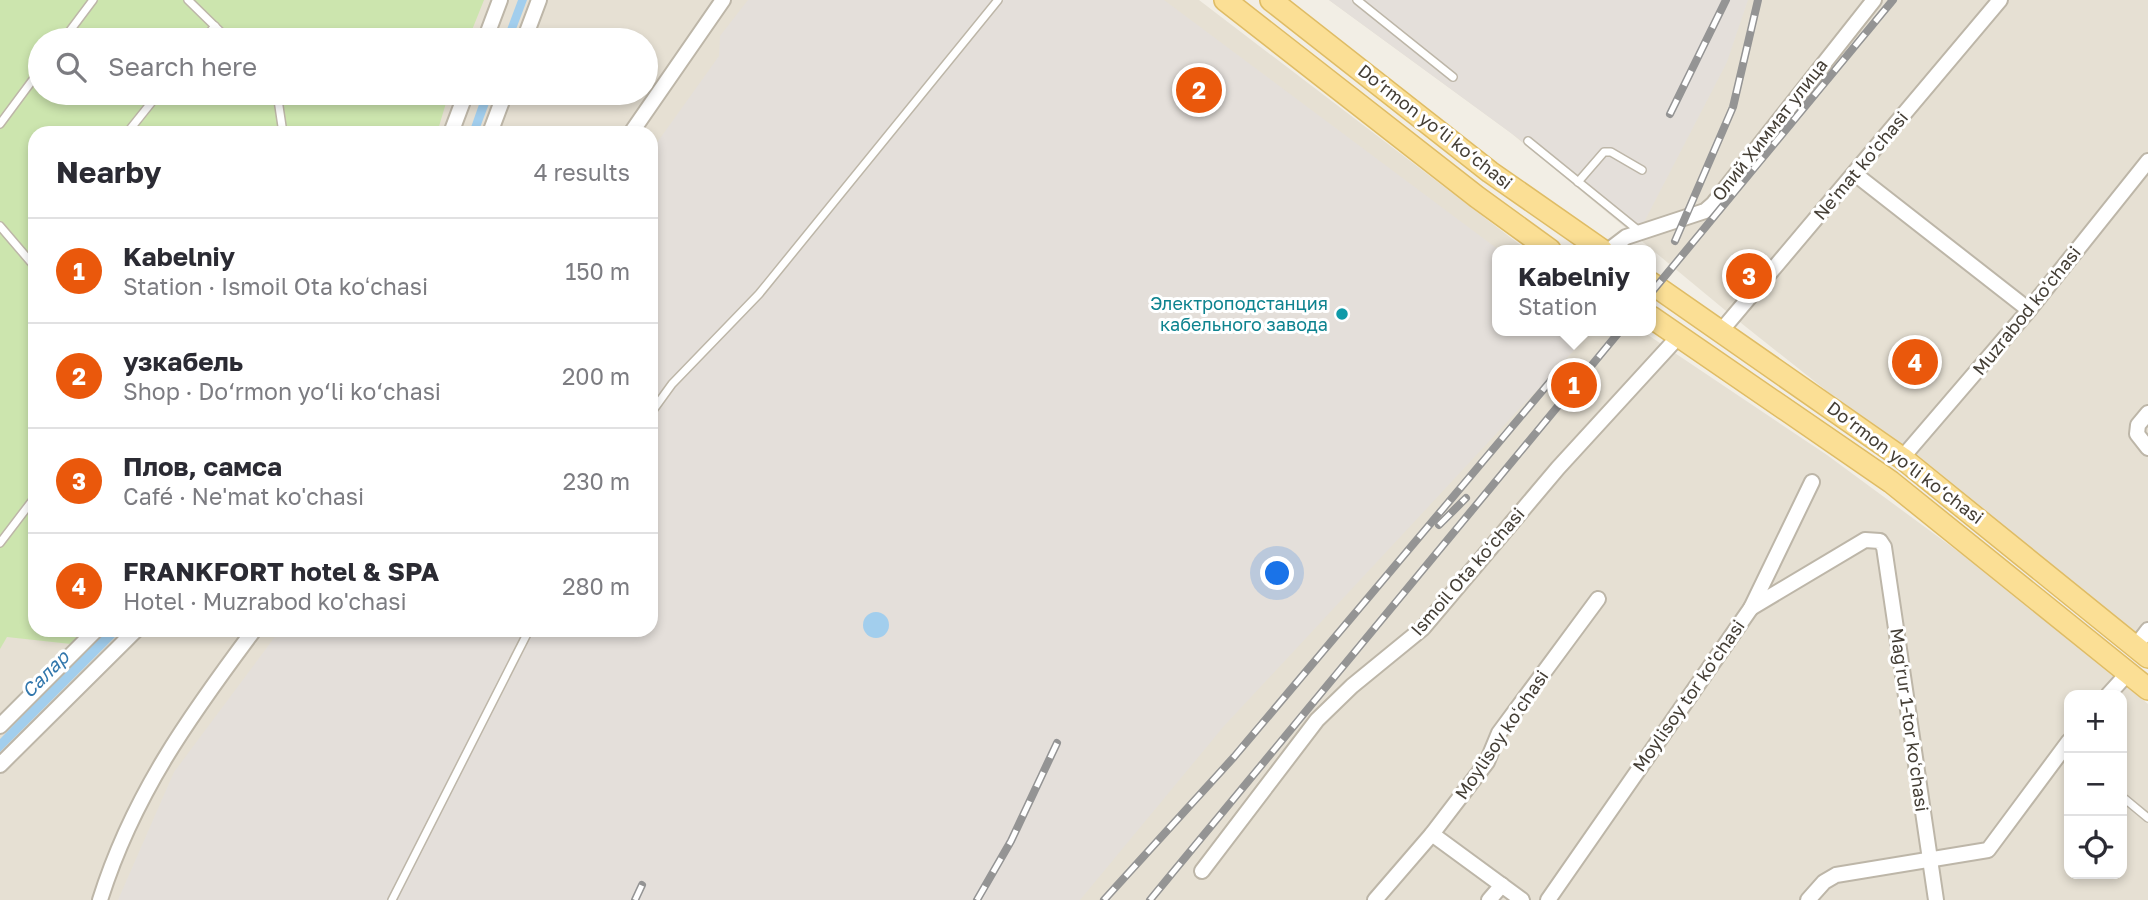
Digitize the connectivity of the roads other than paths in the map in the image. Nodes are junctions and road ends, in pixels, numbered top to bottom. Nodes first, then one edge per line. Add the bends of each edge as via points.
1 (93, 0) edge
2 (188, 0) edge
3 (500, 0) edge
4 (539, 0) edge
5 (723, 0) edge
6 (998, 0) edge
7 (1225, 0) edge
8 (1271, 0) edge
9 (1357, 0) edge
10 (1874, 0) edge
11 (2000, 0) edge
12 (215, 26) edge
13 (72, 28) edge
14 (490, 28) edge
15 (528, 28) edge
16 (1453, 77) dead end
17 (28, 86) edge
18 (658, 94) edge
19 (149, 105) edge
20 (279, 105) edge
21 (462, 105) edge
22 (500, 105) edge
23 (650, 105) edge
24 (0, 124) edge
25 (133, 126) edge
26 (282, 126) edge
27 (454, 126) edge
28 (493, 126) edge
29 (636, 126) edge
30 (1528, 141) dead end
31 (2148, 161) edge
32 (1642, 170) dead end
33 (1855, 174) junction
34 (1578, 182) junction
35 (0, 226) edge
36 (1639, 232) junction
37 (1543, 245) edge
38 (1595, 245) edge
39 (1617, 245) edge
40 (28, 259) edge
41 (1656, 286) edge
42 (2029, 310) junction
43 (1656, 320) edge
44 (1721, 331) junction
45 (1679, 336) junction
46 (658, 403) edge
47 (2148, 412) edge
48 (2148, 448) edge
49 (1902, 458) junction
50 (1812, 482) dead end
51 (28, 506) edge
52 (0, 542) edge
53 (1598, 599) dead end
54 (1751, 607) junction
55 (89, 637) edge
56 (129, 637) edge
57 (249, 637) edge
58 (525, 637) edge
59 (2143, 647) edge
60 (2128, 673) junction
61 (2148, 689) edge
62 (2113, 690) edge
63 (0, 726) edge
64 (2064, 747) edge
65 (0, 765) edge
66 (2127, 801) edge
67 (2148, 818) edge
68 (1433, 834) junction
69 (1930, 862) junction
70 (1202, 871) dead end
71 (1502, 885) junction
72 (100, 900) edge
73 (392, 900) edge
74 (1376, 900) edge
75 (1489, 900) edge
76 (1522, 900) edge
77 (1548, 900) edge
78 (1808, 900) edge
79 (1936, 900) edge

1 - 13 lane
2 - 12 lane
3 - 14 street
4 - 15 street
5 - 18 street
6 - 46 lane via 759,294
7 - 37 main road, Do‘rmon yo‘li ko‘chasi
8 - 38 main road, Do‘rmon yo‘li ko‘chasi via 1490,172
9 - 16 lane
10 - 36 street, Олий Химмат улица via 1713,204 1705,211
11 - 33 street, Ne'mat ko'chasi
17 - 24 lane
19 - 25 lane
20 - 26 lane
21 - 27 street
22 - 28 street
23 - 29 street
30 - 34 lane
31 - 42 street, Muzrabod ko'chasi
32 - 34 lane via 1604,152
33 - 42 street
33 - 44 street, Ne'mat ko'chasi
34 - 36 lane
35 - 40 lane
36 - 39 street, Олий Химмат улица
41 - 44 main road, Do‘rmon yo‘li ko‘chasi
42 - 49 street, Muzrabod ko'chasi
43 - 45 main road, Do‘rmon yo‘li ko‘chasi
44 - 49 main road, Do‘rmon yo‘li ko‘chasi
45 - 60 main road, Do‘rmon yo‘li ko‘chasi via 1891,482
45 - 70 street, Ismoil Ota koʻchasi via 1558,468 1423,628 1317,720
47 - 48 street via 2137,434
49 - 59 main road, Do‘rmon yo‘li ko‘chasi
50 - 54 street, Moylisoy tor ko'chasi
51 - 52 lane
53 - 68 street, Moylisoy koʻchasi via 1499,733 1487,762
54 - 69 street, Magʻrur 1-tor koʻchasi via 1865,540 1881,541
54 - 77 street, Moylisoy tor ko'chasi
55 - 63 street
56 - 65 street
57 - 72 street via 146,785 122,835
58 - 73 lane
59 - 60 main road
60 - 61 main road, Do‘rmon yo‘li ko‘chasi
60 - 62 street
64 - 69 street via 1994,846
66 - 67 lane
68 - 71 street
68 - 74 street, Moylisoy koʻchasi
69 - 78 street via 1836,875
69 - 79 street, Magʻrur 1-tor koʻchasi
71 - 75 street
71 - 76 street

